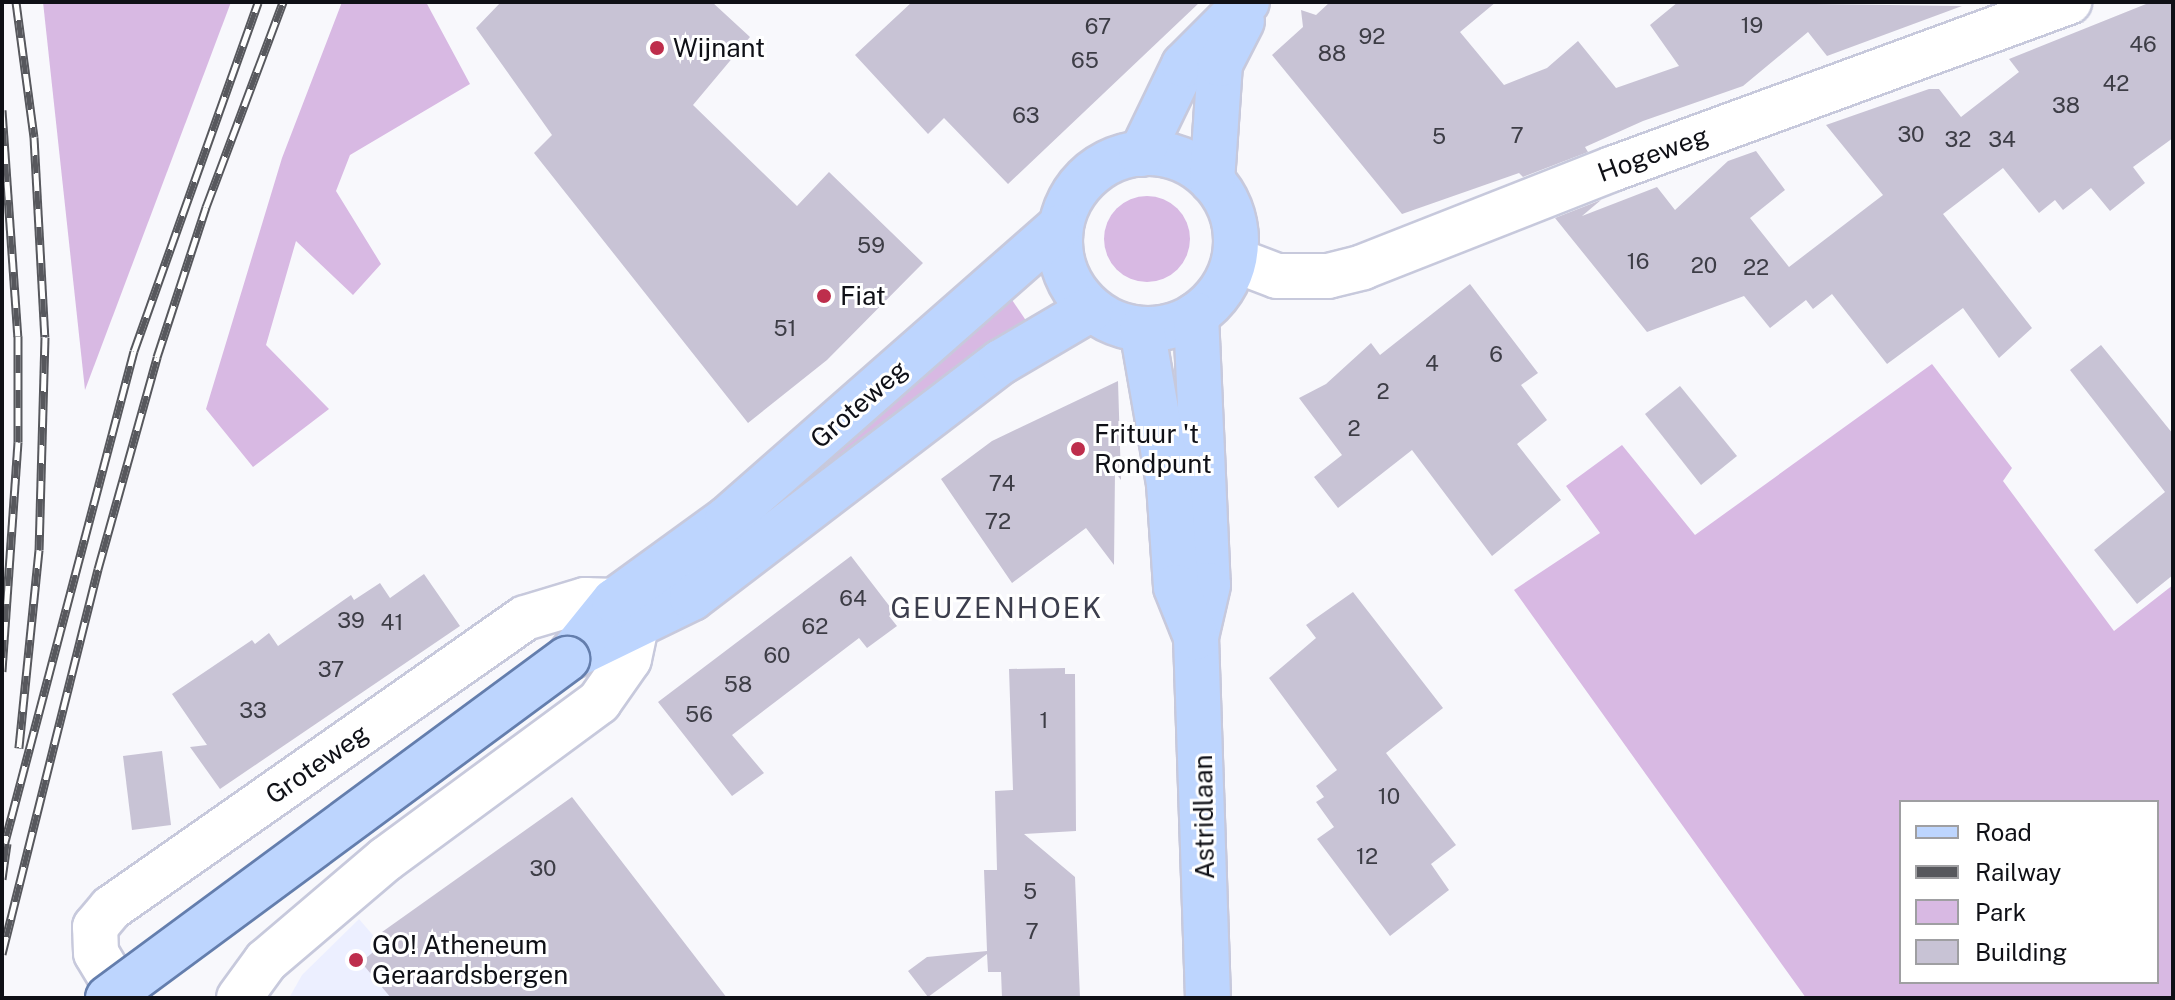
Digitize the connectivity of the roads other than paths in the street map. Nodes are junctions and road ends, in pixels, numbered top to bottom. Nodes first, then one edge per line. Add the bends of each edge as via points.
1 (1250, 2) edge
2 (2069, 2) edge
3 (1141, 154) junction
4 (1212, 181) junction
5 (1059, 227) junction
6 (1235, 260) junction
7 (1091, 309) junction
8 (1196, 315) junction
9 (1142, 329) junction
10 (624, 615) junction
11 (1196, 637) junction
12 (108, 998) edge
13 (123, 998) edge
14 (239, 998) edge
15 (1208, 998) edge

1 - 3 main road via 1184,65
1 - 4 main road via 1220,64
2 - 6 street, Hogeweg via 1612,169 1363,267 1328,276 1277,276
3 - 4 main road, Groteweg via 1169,155
3 - 5 main road, Groteweg via 1106,162 1090,173 1070,196
4 - 6 main road, Groteweg via 1230,205 1238,230
5 - 7 main road, Groteweg via 1060,260 1072,289
5 - 10 main road, Groteweg
6 - 8 main road, Groteweg via 1223,287
7 - 9 main road, Groteweg via 1114,323
7 - 10 main road, Groteweg via 1001,362 692,598
8 - 9 main road, Groteweg via 1171,326
8 - 11 main road, Astridlaan via 1208,585
9 - 11 main road, Astridlaan via 1169,484 1176,587
10 - 12 main road, Groteweg, bridge
10 - 13 street, Groteweg via 585,600 525,618 111,908 95,927 96,953
10 - 14 street via 629,659 599,702 386,859 266,961
11 - 15 main road, Astridlaan

